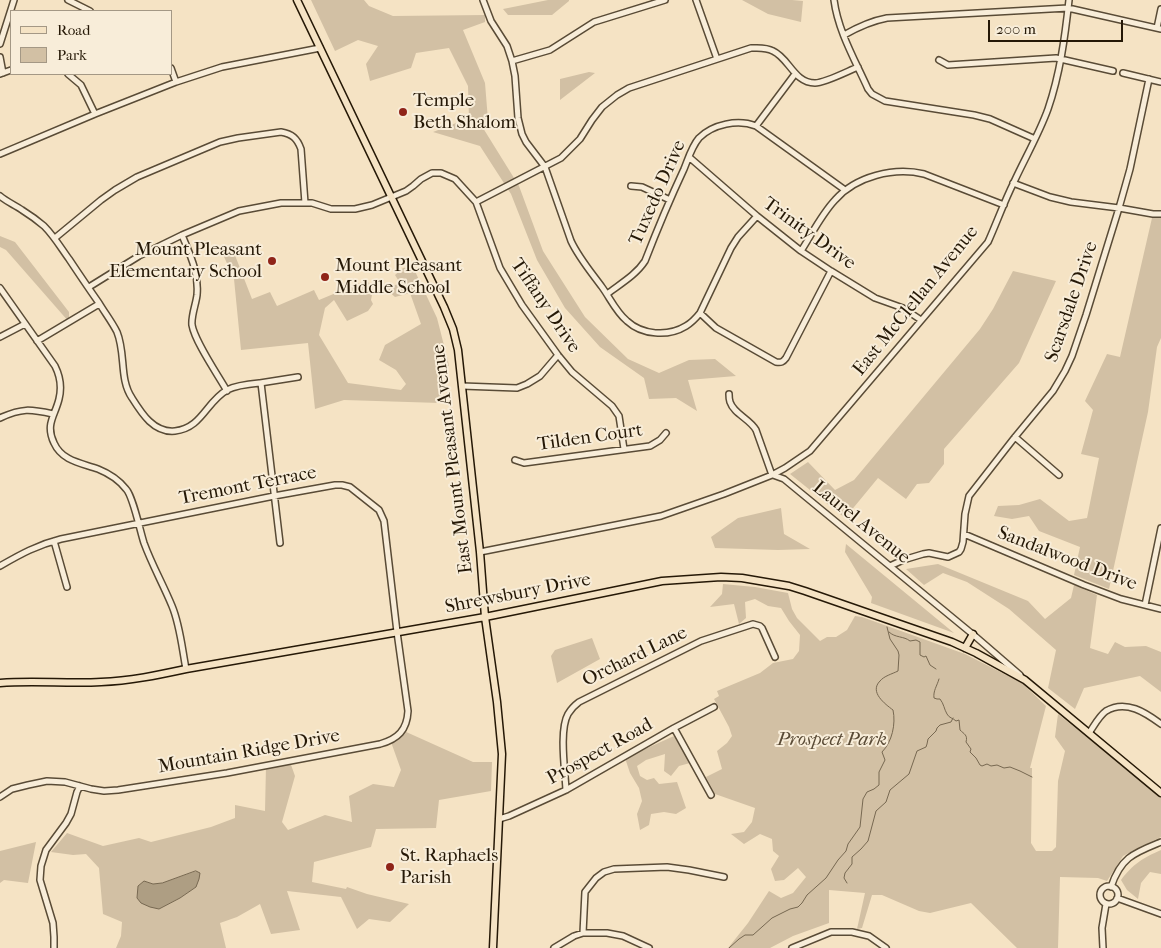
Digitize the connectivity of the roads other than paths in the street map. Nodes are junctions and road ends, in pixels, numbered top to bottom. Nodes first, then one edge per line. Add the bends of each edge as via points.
1 (68, 0) edge
2 (297, 0) edge
3 (483, 0) edge
4 (665, 0) edge
5 (696, 0) edge
6 (834, 0) edge
7 (1069, 0) edge
8 (1068, 8) junction
9 (1161, 9) edge
10 (88, 10) edge
11 (10, 13) edge
12 (1159, 28) edge
13 (844, 35) junction
14 (0, 44) edge
15 (320, 48) junction
16 (0, 57) edge
17 (717, 59) junction
18 (938, 60) dead end
19 (1061, 60) junction
20 (512, 61) junction
21 (858, 67) junction
22 (172, 71) edge
23 (1113, 71) dead end
24 (1, 73) edge
25 (1122, 73) dead end
26 (794, 74) junction
27 (69, 75) edge
28 (1149, 79) junction
29 (176, 82) junction
30 (1161, 82) edge
31 (94, 114) junction
32 (756, 126) junction
33 (1035, 139) junction
34 (0, 154) edge
35 (689, 157) junction
36 (545, 167) junction
37 (1013, 184) junction
38 (631, 186) dead end
39 (845, 190) junction
40 (0, 196) edge
41 (392, 197) junction
42 (670, 200) junction
43 (476, 202) junction
44 (305, 203) junction
45 (1004, 205) junction
46 (1119, 208) junction
47 (1161, 214) edge
48 (757, 216) junction
49 (182, 235) junction
50 (54, 238) junction
51 (801, 251) junction
52 (831, 271) junction
53 (89, 287) junction
54 (0, 288) edge
55 (607, 294) junction
56 (99, 304) junction
57 (700, 313) junction
58 (922, 320) junction
59 (25, 324) junction
60 (0, 337) edge
61 (37, 341) junction
62 (558, 356) junction
63 (298, 377) dead end
64 (261, 383) junction
65 (462, 386) junction
66 (227, 391) junction
67 (729, 394) dead end
68 (53, 414) junction
69 (0, 418) edge
70 (666, 433) dead end
71 (1015, 437) junction
72 (624, 449) junction
73 (515, 460) dead end
74 (772, 475) junction
75 (1059, 475) dead end
76 (274, 496) junction
77 (138, 523) junction
78 (1161, 528) edge
79 (964, 534) junction
80 (54, 541) junction
81 (280, 543) dead end
82 (480, 552) junction
83 (0, 566) edge
84 (890, 566) junction
85 (67, 587) dead end
86 (1145, 605) junction
87 (1161, 609) edge
88 (485, 617) junction
89 (397, 632) junction
90 (973, 634) junction
91 (965, 648) junction
92 (776, 657) dead end
93 (186, 669) junction
94 (1026, 680) junction
95 (0, 683) edge
96 (714, 707) dead end
97 (1161, 724) edge
98 (674, 728) junction
99 (1089, 733) junction
100 (80, 786) junction
101 (566, 790) junction
102 (1161, 793) edge
103 (711, 795) dead end
104 (0, 797) edge
105 (499, 819) junction
106 (1161, 842) edge
107 (724, 877) dead end
108 (1111, 887) junction
109 (1117, 898) junction
110 (1106, 904) junction
111 (1161, 914) edge
112 (583, 933) junction
113 (54, 948) edge
114 (493, 948) edge
115 (554, 948) edge
116 (649, 948) edge
117 (792, 948) edge
118 (886, 948) edge
119 (1103, 948) edge

1 - 10 street
2 - 15 main road, East Mount Pleasant Avenue
3 - 20 street
4 - 20 street via 594,22 550,50
5 - 17 street
6 - 13 street
7 - 8 street, East McClellan Avenue
8 - 12 street
8 - 13 street via 887,18 875,20
8 - 19 street, East McClellan Avenue
9 - 12 street
11 - 14 street
13 - 21 street
15 - 29 street via 222,67
15 - 41 main road, East Mount Pleasant Avenue
16 - 24 street
17 - 26 street via 762,47 778,54
17 - 36 street via 629,88 617,95 602,107 574,147
18 - 19 street via 948,65
19 - 23 street
19 - 33 street, East McClellan Avenue
20 - 36 street via 522,134
21 - 26 street via 815,83
21 - 33 street via 872,94 884,101 990,119
22 - 29 street
25 - 28 street
26 - 32 street
27 - 31 street via 81,85
28 - 30 street
28 - 46 street, Scarsdale Drive
29 - 31 street
31 - 34 street
32 - 35 street, Tuxedo Drive via 730,123 714,129 698,140
32 - 39 street, Tuxedo Drive
33 - 37 street, East McClellan Avenue
35 - 42 street, Tuxedo Drive
35 - 48 street, Trinity Drive
36 - 43 street
36 - 55 street via 576,252
37 - 45 street, East McClellan Avenue
37 - 46 street via 1071,202
38 - 42 street
39 - 45 street via 885,173 913,172
39 - 51 street via 827,209
40 - 50 street via 34,218
41 - 43 street, Tiffany Drive via 421,178 442,173 455,179
41 - 44 street, Tiffany Drive via 356,209 331,209
41 - 65 main road, East Mount Pleasant Avenue via 453,329
42 - 55 street, Tuxedo Drive via 642,266
43 - 62 street, Tiffany Drive via 500,268
44 - 49 street, Tiffany Drive via 281,203 239,211
44 - 50 street via 298,142 294,136 281,132 220,142 137,177 101,200
45 - 58 street, East McClellan Avenue via 988,242
46 - 47 street
46 - 71 street, Scarsdale Drive via 1065,372
48 - 51 street, Trinity Drive
48 - 57 street via 731,248
49 - 53 street, Tiffany Drive via 139,256
49 - 66 street via 196,272 197,297 192,325 198,342
50 - 53 street
51 - 52 street, Trinity Drive
52 - 57 street via 786,358 780,363 716,328
52 - 58 street, Trinity Drive via 875,298 903,308
53 - 56 street
54 - 59 street
55 - 57 street via 626,320 647,332 662,333 681,328
56 - 61 street
56 - 66 street via 118,334 130,396 152,424 166,431 184,429 193,425
58 - 74 street, East McClellan Avenue via 815,446
59 - 60 street
59 - 61 street
61 - 68 street via 60,378 60,397
62 - 65 street via 540,376 517,388
62 - 72 street, Tiffany Drive via 616,411
63 - 64 street
64 - 66 street
64 - 76 street
65 - 82 main road, East Mount Pleasant Avenue
67 - 74 street via 734,409 753,424
68 - 69 street via 25,410
68 - 77 street via 51,433 54,444 71,460 100,470 119,482 130,494
70 - 72 street, Tilden Court via 650,446
71 - 75 street
71 - 79 street, Scarsdale Drive via 969,496
72 - 73 street, Tilden Court via 524,463
74 - 82 street via 661,516
74 - 84 street, Laurel Avenue via 784,479
76 - 77 street, Tremont Terrace
76 - 81 street
76 - 89 street, Tremont Terrace via 342,485 379,510 384,521
77 - 80 street, Tremont Terrace
77 - 93 street via 172,606
78 - 86 street
79 - 84 street, Scarsdale Drive via 961,549 952,556 923,554
79 - 86 street, Sandalwood Drive via 1084,586
80 - 83 street, Tremont Terrace via 43,543
80 - 85 street
82 - 88 main road, East Mount Pleasant Avenue
84 - 90 street, Laurel Avenue
86 - 87 street, Sandalwood Drive
88 - 89 main road, Shrewsbury Drive
88 - 91 main road, Shrewsbury Drive via 662,581 735,578 789,586
88 - 105 main road, East Mount Pleasant Avenue via 501,739
89 - 93 main road, Shrewsbury Drive
89 - 100 street, Mountain Ridge Drive via 408,711 402,730 390,741 227,773 118,790
90 - 91 main road
90 - 94 street, Laurel Avenue
91 - 94 main road, Shrewsbury Drive
92 - 101 street, Orchard Lane via 762,628 753,624 701,641 579,702 568,713 564,726
93 - 95 main road, Shrewsbury Drive via 119,681
94 - 99 main road, Laurel Avenue
96 - 98 street, Prospect Road
97 - 99 street via 1138,709 1118,707 1103,714
98 - 101 street, Prospect Road
98 - 103 street
99 - 102 main road, Laurel Avenue
100 - 104 street, Mountain Ridge Drive via 47,781 12,789
100 - 113 street via 68,818 46,850 41,866 40,880 53,923
101 - 105 street, Prospect Road
105 - 114 main road, East Mount Pleasant Avenue
106 - 108 street via 1124,862
107 - 112 street via 667,867 604,872 585,892
108 - 109 street
108 - 110 street via 1100,892 1101,900
109 - 110 street
109 - 111 street
110 - 119 street
112 - 115 street
112 - 116 street via 624,936
117 - 118 street via 831,932 852,932 869,936

